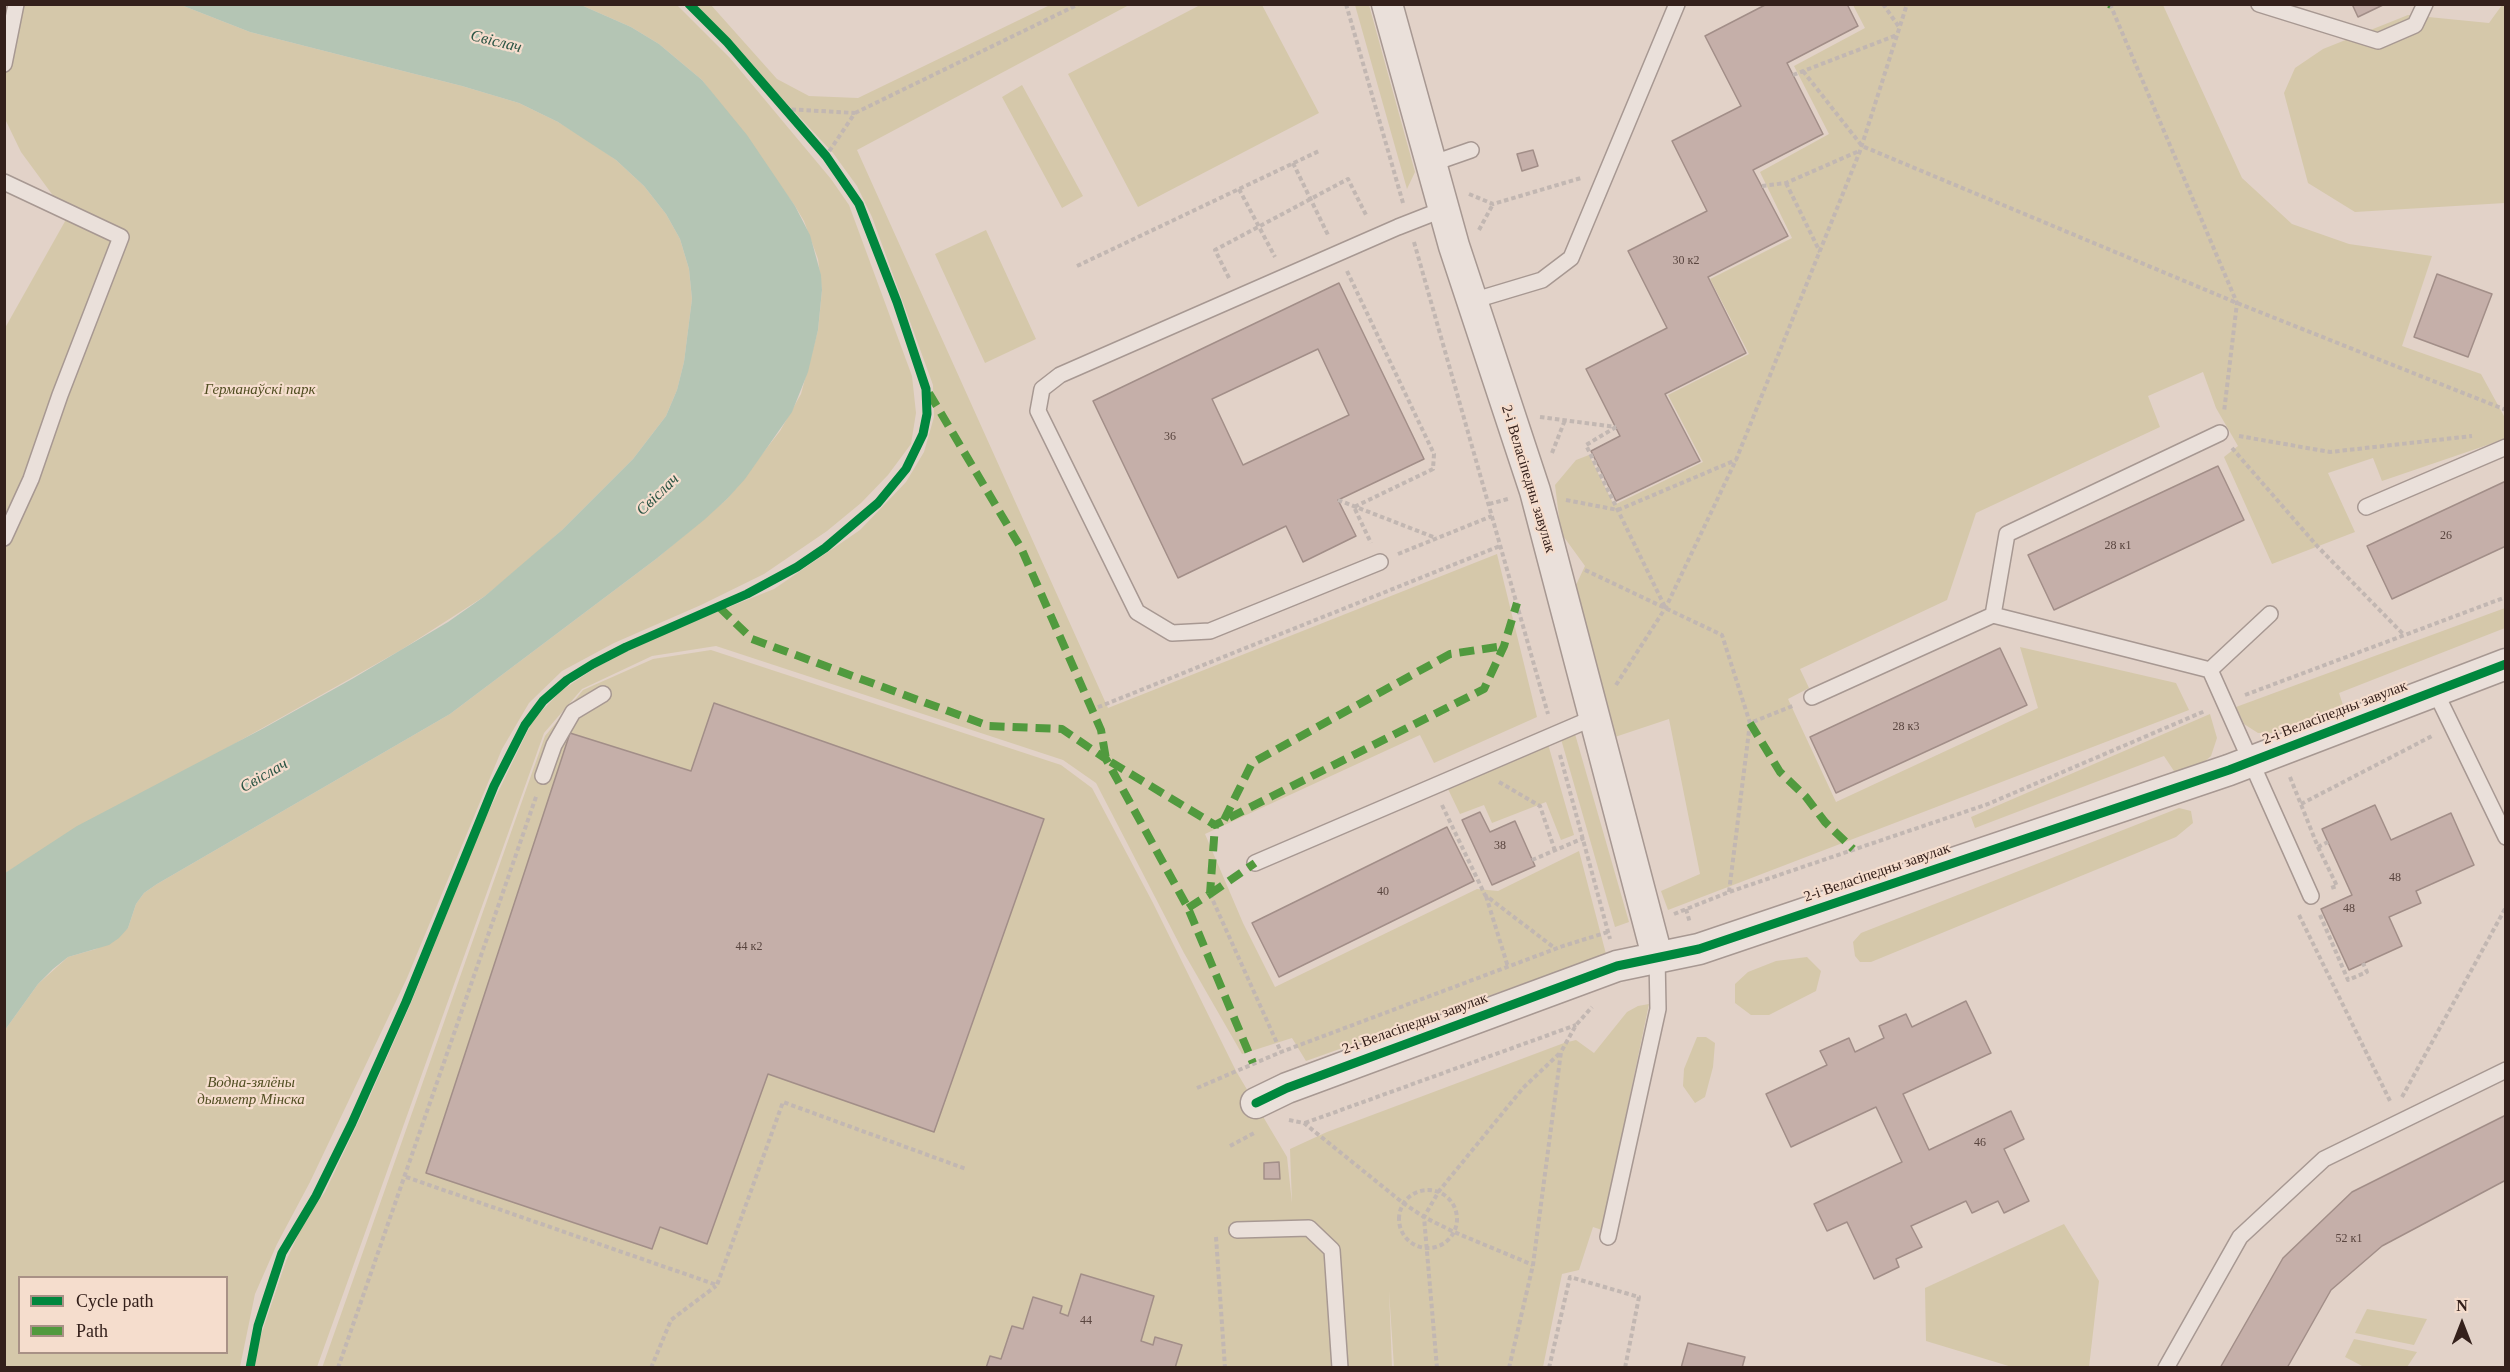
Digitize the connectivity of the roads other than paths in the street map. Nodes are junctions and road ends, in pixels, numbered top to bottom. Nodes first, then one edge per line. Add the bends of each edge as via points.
1 (16, 4) edge
2 (1387, 4) edge
3 (1677, 4) edge
4 (2259, 4) edge
5 (2425, 4) edge
6 (4, 64) edge
7 (1471, 150) dead end
8 (1431, 164) junction
9 (4, 182) edge
10 (1452, 200) junction
11 (1472, 301) junction
12 (2220, 433) road end
13 (2505, 447) edge
14 (2366, 507) dead end
15 (4, 538) edge
16 (1380, 562) road end
17 (2270, 614) dead end
18 (1993, 615) junction
19 (2505, 664) edge
20 (2210, 670) junction
21 (2435, 691) junction
22 (603, 694) dead end
23 (1808, 699) road end
24 (1593, 718) junction
25 (2252, 762) junction
26 (543, 777) road end
27 (2505, 837) edge
28 (1255, 863) dead end
29 (2311, 896) dead end
30 (1657, 956) junction
31 (2505, 1070) edge
32 (1258, 1116) road end
33 (1237, 1230) dead end
34 (1608, 1236) dead end
35 (1340, 1368) edge
36 (2166, 1368) edge

1 - 6 lane
2 - 8 street, 2-і Веласіпедны завулак
3 - 11 lane via 1571,258 1542,280
4 - 5 lane via 2378,41 2415,25
7 - 8 lane
8 - 10 street, 2-і Веласіпедны завулак
9 - 15 lane via 121,237 31,479
10 - 11 street, 2-і Веласіпедны завулак
10 - 16 lane via 1060,375 1042,389 1038,411 1137,612 1172,633 1210,631
11 - 24 street, 2-і Веласіпедны завулак via 1535,491
12 - 18 lane via 2007,534
13 - 14 lane
17 - 20 lane
18 - 20 lane
18 - 23 lane
19 - 21 street, 2-і Веласіпедны завулак
20 - 25 lane
21 - 25 street, 2-і Веласіпедны завулак
21 - 27 lane
22 - 26 lane via 573,712 554,745
24 - 28 lane
24 - 30 street, 2-і Веласіпедны завулак
25 - 29 lane
25 - 30 street, 2-і Веласіпедны завулак via 1699,950
30 - 32 street, 2-і Веласіпедны завулак via 1617,966 1287,1088
30 - 34 lane via 1658,1009
31 - 36 lane via 2324,1159 2240,1238
33 - 35 lane via 1309,1228 1332,1250

